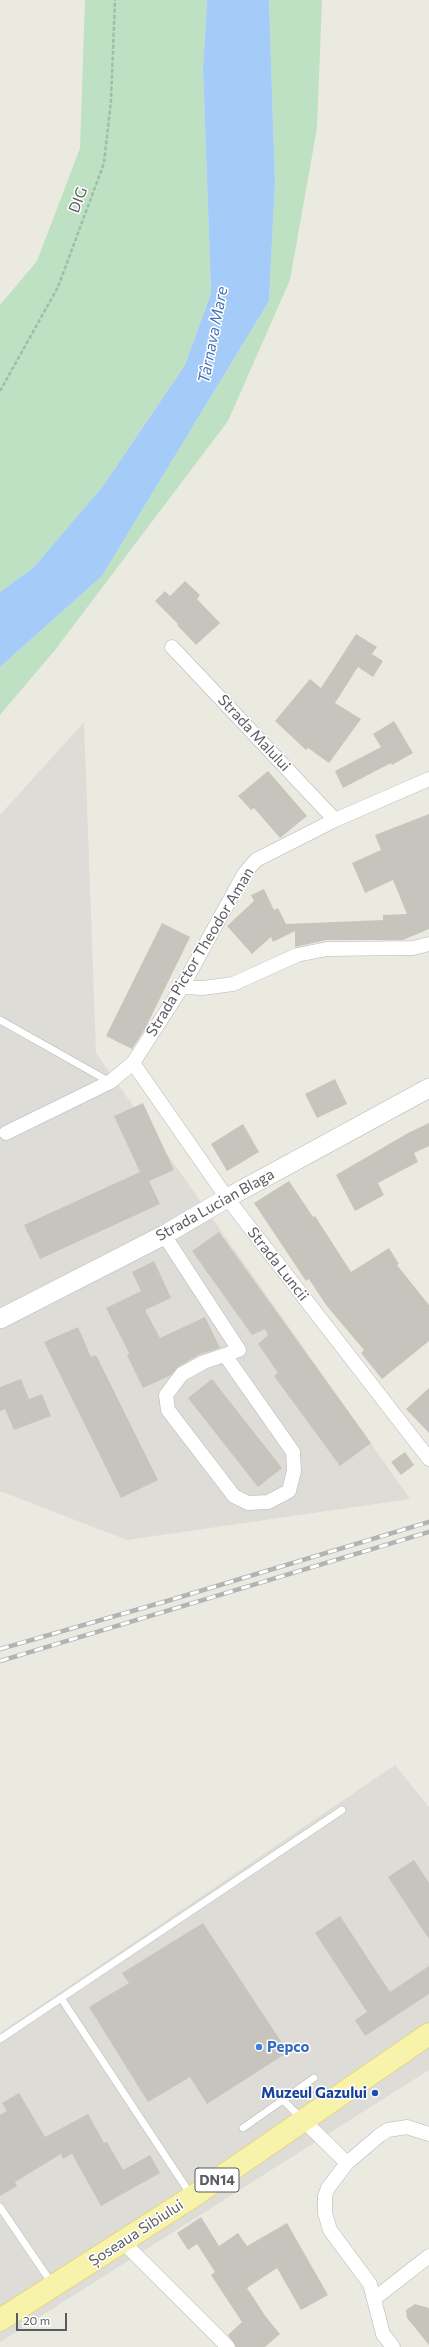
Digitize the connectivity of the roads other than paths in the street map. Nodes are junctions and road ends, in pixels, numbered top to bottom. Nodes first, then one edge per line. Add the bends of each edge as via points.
1 (172, 646) dead end
2 (429, 779) edge
3 (335, 820) junction
4 (429, 944) edge
5 (182, 987) junction
6 (0, 1020) edge
7 (133, 1063) junction
8 (110, 1082) junction
9 (429, 1088) edge
10 (6, 1133) dead end
11 (227, 1198) junction
12 (164, 1235) junction
13 (0, 1319) edge
14 (225, 1355) junction
15 (429, 1459) edge
16 (342, 1810) dead end
17 (61, 1998) junction
18 (429, 2034) edge
19 (0, 2039) edge
20 (314, 2078) dead end
21 (282, 2099) junction
22 (304, 2121) junction
23 (243, 2128) dead end
24 (429, 2134) edge
25 (347, 2163) junction
26 (192, 2197) junction
27 (0, 2207) edge
28 (123, 2242) junction
29 (429, 2256) edge
30 (54, 2285) junction
31 (374, 2299) junction
32 (0, 2320) edge
33 (228, 2347) edge
34 (393, 2347) edge

1 - 3 street, Strada Malului
2 - 3 street, Strada Pictor Theodor Aman
3 - 5 street, Strada Pictor Theodor Aman via 256,860 244,874
4 - 5 street via 412,948 327,948 297,955 232,984 203,988
5 - 7 street, Strada Pictor Theodor Aman
6 - 8 lane
7 - 8 street, Strada Pictor Theodor Aman
7 - 11 street, Strada Luncii
8 - 10 street, Strada Pictor Theodor Aman
9 - 11 street, Strada Lucian Blaga
11 - 12 street, Strada Lucian Blaga
11 - 15 street, Strada Luncii
12 - 13 street, Strada Lucian Blaga
12 - 14 street via 239,1350
14 - 14 street via 204,1362 182,1374 166,1395 168,1410 234,1496 248,1503 268,1502 289,1491 294,1471 293,1452
16 - 17 lane
17 - 19 lane
17 - 26 lane
18 - 22 main road, Șoseaua Sibiului / DN14
20 - 21 lane
21 - 22 lane
21 - 23 lane
22 - 25 street
22 - 26 main road, Șoseaua Sibiului / DN14
24 - 25 street via 407,2127 388,2130
25 - 31 street via 328,2188 325,2213 330,2230 370,2284
26 - 28 main road, Șoseaua Sibiului / DN14
27 - 30 lane
28 - 30 main road, Șoseaua Sibiului / DN14
28 - 33 street
29 - 31 street
30 - 32 main road, Șoseaua Sibiului / DN14
31 - 34 street via 383,2334

